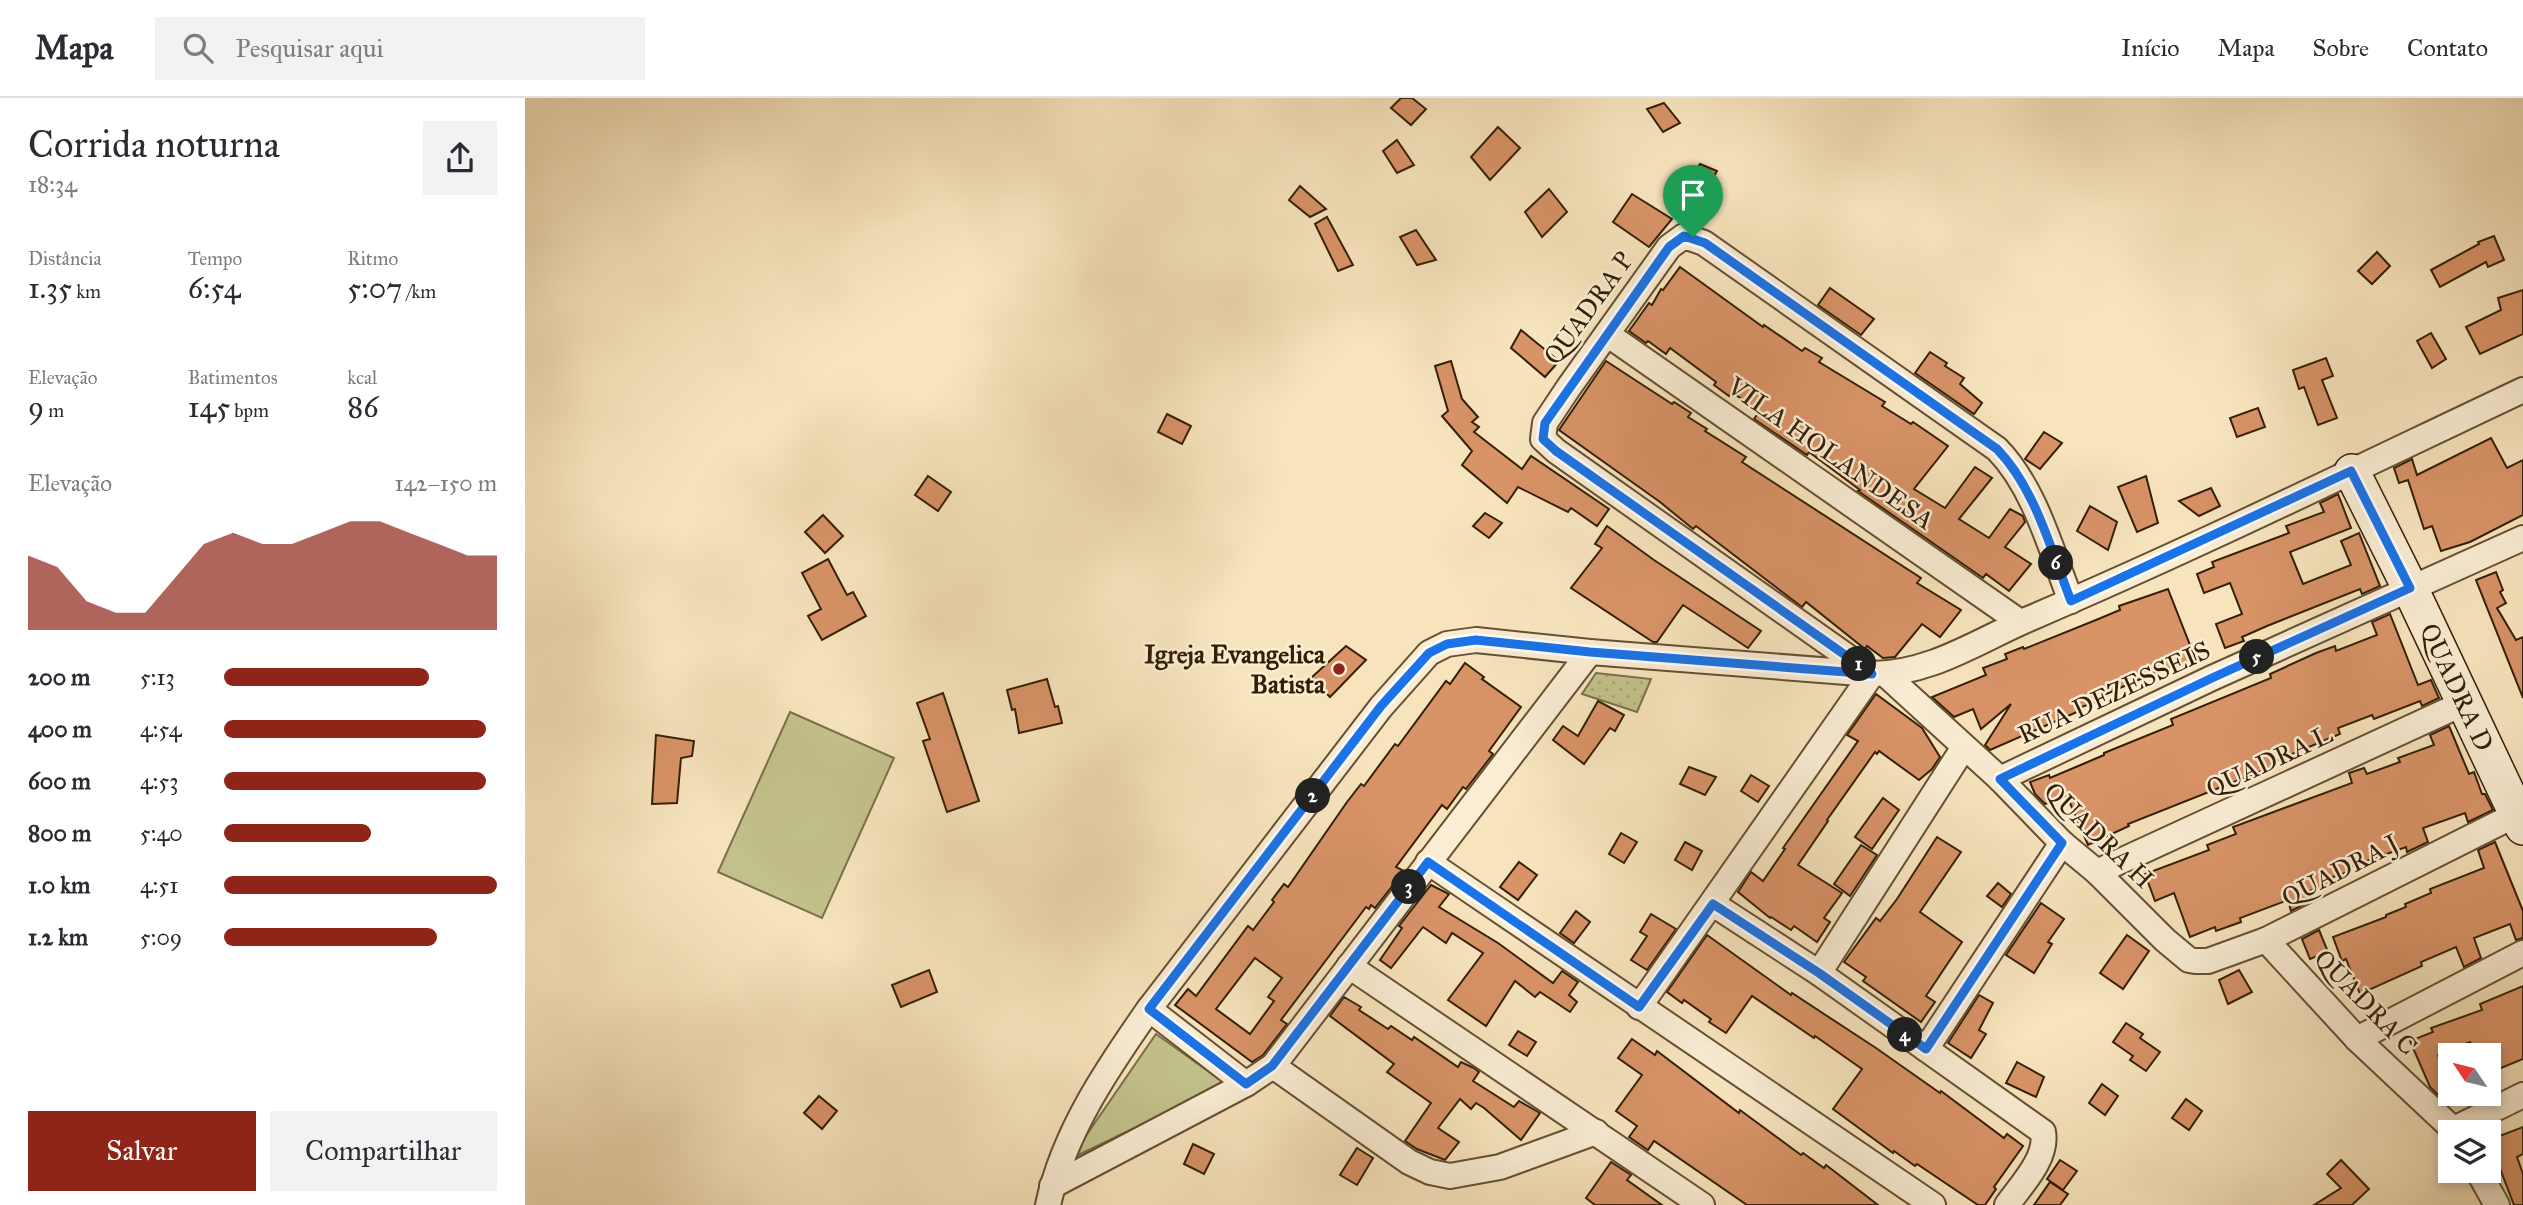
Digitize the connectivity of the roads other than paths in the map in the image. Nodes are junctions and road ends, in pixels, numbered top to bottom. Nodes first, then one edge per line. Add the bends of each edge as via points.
1 (1607, 334) junction
2 (2523, 390) edge
3 (2362, 467) junction
4 (2523, 538) edge
5 (2420, 583) junction
6 (2071, 601) junction
7 (2020, 622) junction
8 (1590, 652) junction
9 (1878, 674) junction
10 (2464, 703) junction
11 (1964, 747) junction
12 (2523, 773) edge
13 (2000, 779) junction
14 (2521, 818) edge
15 (2062, 843) junction
16 (1428, 862) junction
17 (2097, 872) junction
18 (1713, 904) junction
19 (2266, 940) junction
20 (2179, 953) joint
21 (2523, 953) edge
22 (1349, 966) junction
23 (1819, 973) junction
24 (1639, 1007) junction
25 (1149, 1009) junction
26 (2357, 1039) junction
27 (1926, 1049) junction
28 (1272, 1066) junction
29 (1246, 1084) junction
30 (2523, 1095) edge
31 (2443, 1120) edge
32 (2476, 1120) edge
33 (1596, 1132) junction
34 (2485, 1183) edge
35 (1050, 1195) edge
36 (1702, 1205) edge
37 (1933, 1205) edge
38 (2007, 1205) edge
39 (2497, 1205) edge

1 - 6 street, QUADRA P via 1669,247 1684,236 1705,243 1997,449 2027,489
1 - 7 street, VILA HOLANDESA
1 - 9 street, QUADRA P via 1545,423 1543,439
2 - 3 street
3 - 5 street, QUADRA D
3 - 6 street
4 - 5 street, RUA DEZESSEIS
5 - 10 street, QUADRA D
5 - 12 street, QUADRA D
5 - 13 street, RUA DEZESSEIS
6 - 7 street
7 - 9 street via 1941,660 1913,670
8 - 9 street
8 - 16 street
8 - 25 street via 1476,640 1447,644 1429,653 1381,706
9 - 11 street, QUADRA H
9 - 18 street
10 - 14 street, QUADRA D
10 - 17 street, QUADRA L
11 - 13 street, QUADRA H
11 - 23 street
13 - 15 street, QUADRA H
14 - 19 street, QUADRA J
15 - 17 street, QUADRA H
15 - 27 street
16 - 22 street
16 - 24 street
17 - 20 street, QUADRA H
18 - 23 street
18 - 24 street
19 - 20 street, QUADRA J via 2208,961 2189,960
19 - 26 street, QUADRA C
21 - 26 street
22 - 28 street
22 - 33 street
23 - 27 street
24 - 37 street
25 - 29 street
25 - 35 street via 1081,1116
26 - 31 street, QUADRA C
27 - 38 street via 2043,1132 2038,1160
28 - 29 street
28 - 33 street via 1430,1172 1450,1176 1500,1167
29 - 35 street
30 - 32 street
33 - 36 street
34 - 39 street

